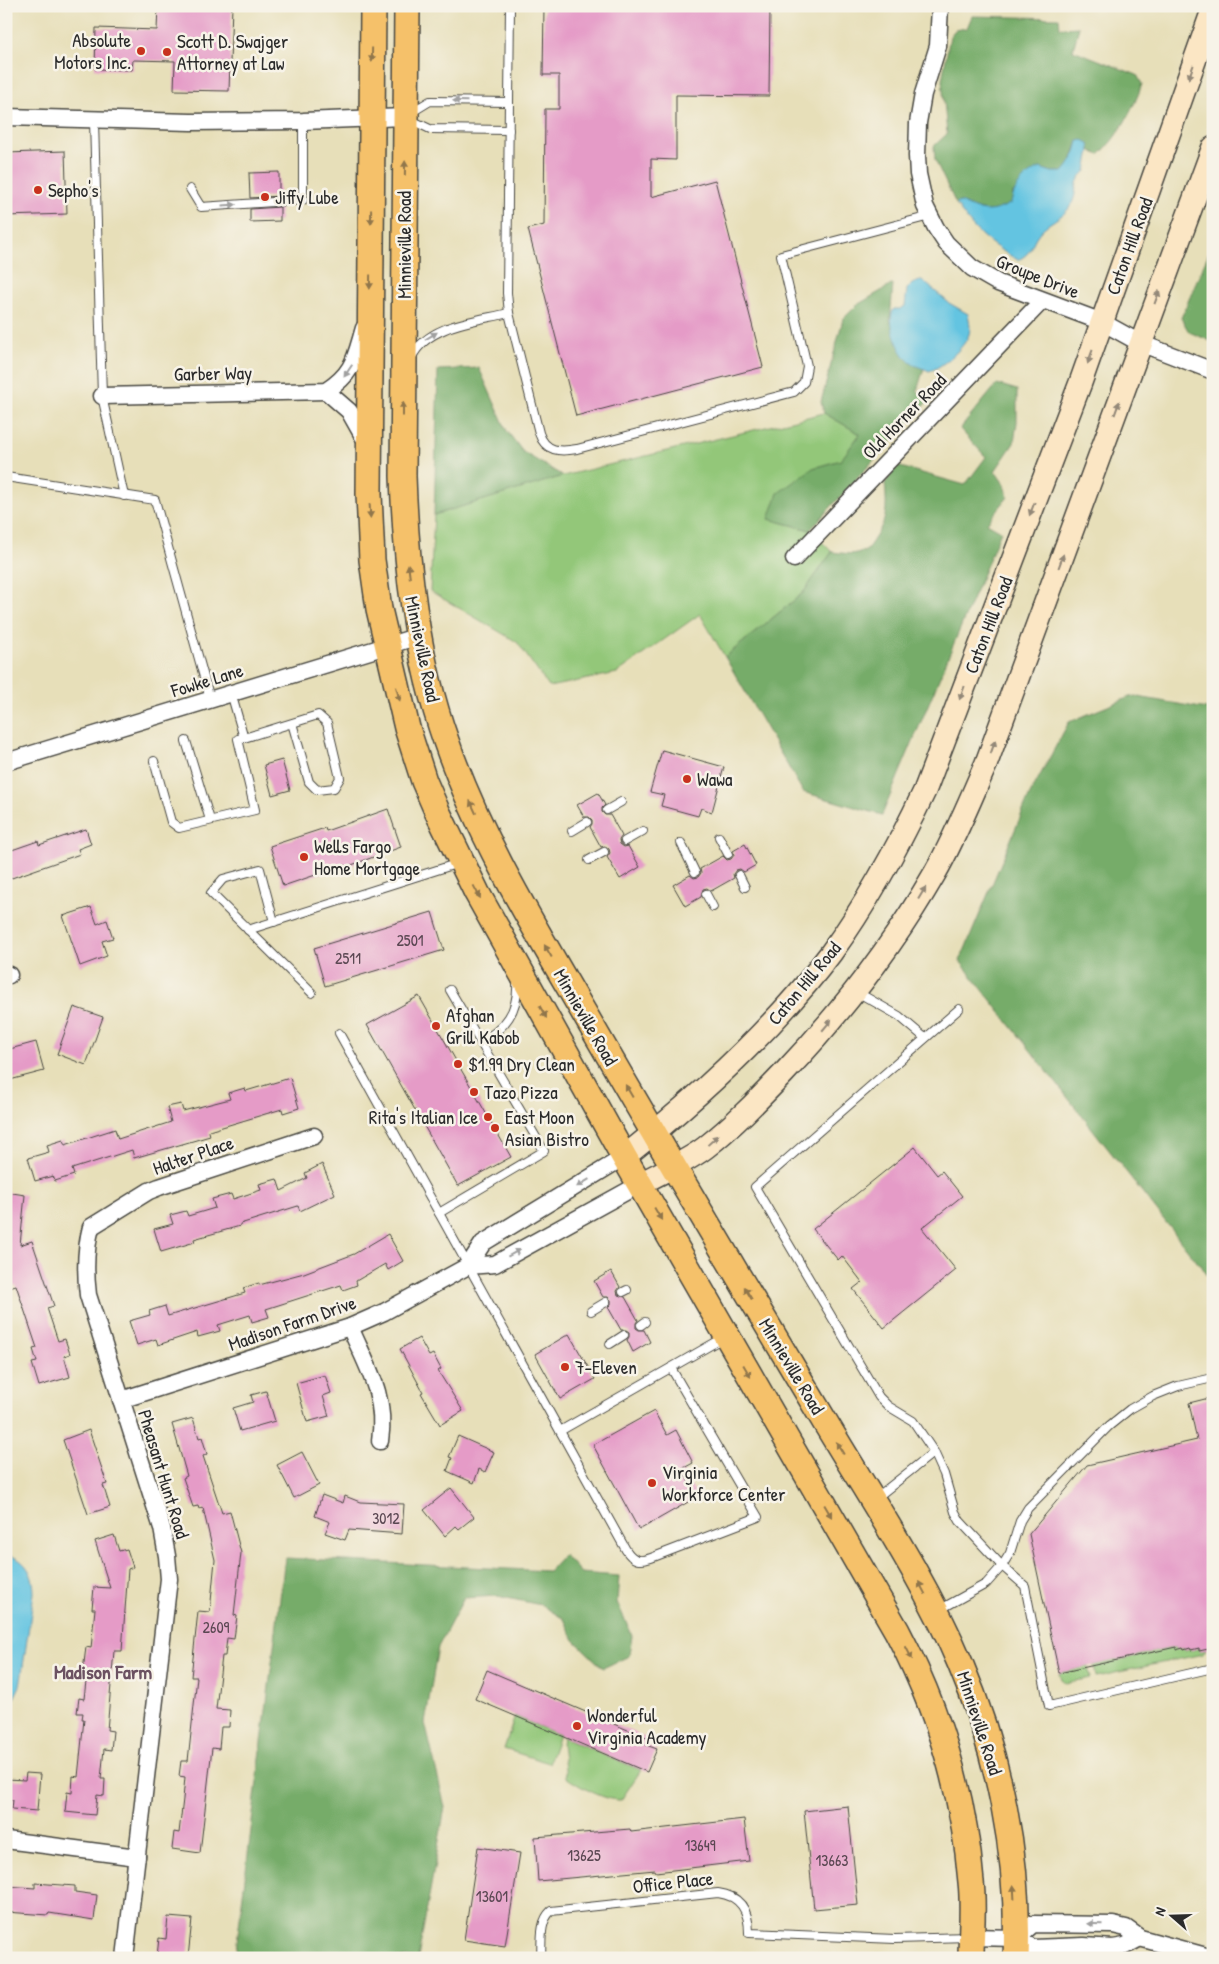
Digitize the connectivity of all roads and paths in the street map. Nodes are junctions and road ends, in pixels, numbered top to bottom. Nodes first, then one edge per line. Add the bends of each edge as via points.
1 (373, 6) edge
2 (407, 6) edge
3 (510, 6) edge
4 (940, 6) edge
5 (1213, 9) edge
6 (509, 102) junction
7 (405, 116) junction
8 (6, 118) edge
9 (372, 118) junction
10 (94, 121) junction
11 (303, 121) junction
12 (509, 130) junction
13 (1213, 148) edge
14 (190, 189) dead end
15 (930, 216) junction
16 (1042, 301) junction
17 (370, 309) junction
18 (509, 314) junction
19 (1102, 322) junction
20 (1140, 343) junction
21 (1213, 371) edge
22 (403, 374) junction
23 (326, 391) junction
24 (102, 396) junction
25 (369, 446) junction
26 (6, 477) edge
27 (124, 496) junction
28 (794, 559) dead end
29 (419, 636) junction
30 (387, 646) junction
31 (231, 693) junction
32 (210, 699) junction
33 (292, 723) junction
34 (244, 738) junction
35 (186, 741) dead end
36 (154, 761) dead end
37 (6, 762) edge
38 (621, 802) dead end
39 (608, 810) dead end
40 (210, 820) junction
41 (587, 822) dead end
42 (643, 830) dead end
43 (572, 831) dead end
44 (719, 837) dead end
45 (625, 841) dead end
46 (680, 843) dead end
47 (604, 852) dead end
48 (728, 854) dead end
49 (590, 860) dead end
50 (461, 862) junction
51 (695, 872) dead end
52 (739, 875) dead end
53 (745, 887) dead end
54 (706, 894) dead end
55 (713, 907) dead end
56 (274, 922) junction
57 (248, 930) junction
58 (508, 948) junction
59 (450, 990) dead end
60 (855, 991) junction
61 (312, 993) dead end
62 (959, 1009) dead end
63 (339, 1033) dead end
64 (925, 1038) junction
65 (481, 1042) junction
66 (654, 1134) junction
67 (314, 1136) dead end
68 (624, 1157) junction
69 (672, 1166) junction
70 (640, 1184) junction
71 (439, 1213) junction
72 (92, 1227) joint
73 (468, 1266) junction
74 (606, 1302) dead end
75 (591, 1310) dead end
76 (350, 1327) junction
77 (624, 1335) dead end
78 (727, 1336) junction
79 (610, 1344) dead end
80 (671, 1368) junction
81 (1213, 1378) edge
82 (120, 1400) junction
83 (560, 1431) junction
84 (380, 1441) dead end
85 (934, 1452) junction
86 (872, 1501) junction
87 (1002, 1566) junction
88 (936, 1612) junction
89 (1213, 1668) edge
90 (6, 1840) edge
91 (137, 1856) junction
92 (1140, 1938) junction
93 (971, 1947) edge
94 (1017, 1948) edge
95 (125, 1958) edge
96 (541, 1958) edge
97 (1213, 1958) edge

1 -> 9 main road, Minnieville Road
2 - 7 main road, Minnieville Road
3 - 6 lane
4 - 15 street, Groupe Drive via 938,46 922,94 917,140 918,174
5 -> 19 main road, Caton Hill Road
6 -> 7 lane via 430,101
6 - 12 lane
7 - 9 street
7 - 12 lane via 430,129
22 -> 7 main road, Minnieville Road
8 - 10 street
9 - 11 street
9 -> 17 main road, Minnieville Road
10 - 11 street
10 - 24 lane
14 -> 11 lane via 201,206 303,200
12 - 18 lane
20 -> 13 main road
15 - 16 street, Groupe Drive via 952,250 972,268
15 - 18 lane via 781,255 807,366 804,382 794,392 577,449 556,450 541,438
16 - 19 street, Groupe Drive
16 - 28 street, Old Horner Road
17 -> 23 street via 352,365 342,379
17 - 25 main road, Minnieville Road
22 -> 18 lane via 419,344 429,336 445,329
19 - 20 street, Groupe Drive
19 -> 66 main road, Caton Hill Road via 925,790 900,843 864,904 811,978 735,1060
20 - 21 street, Groupe Drive
60 -> 20 main road via 898,933 936,872 963,818 986,764
29 -> 22 main road, Minnieville Road via 404,524
23 - 24 street, Garber Way
23 - 25 street via 349,411
24 - 27 lane
25 -> 30 main road, Minnieville Road via 372,560 378,609
26 - 27 lane
27 - 32 lane via 155,500
29 - 30 street, Fowke Lane
66 -> 29 main road, Minnieville Road via 488,839 445,738
30 - 31 street, Fowke Lane
30 -> 50 main road, Minnieville Road via 415,756
31 - 32 street, Fowke Lane
31 - 34 lane
32 - 37 street, Fowke Lane
33 - 33 lane via 318,715 327,723 340,778 334,788 318,790 309,782
33 - 34 lane
34 - 40 lane via 238,739 254,810
35 - 40 lane
36 - 40 lane via 171,822 179,828
38 - 39 lane
41 - 43 lane
42 - 45 lane
44 - 48 lane
46 - 51 lane
47 - 49 lane
50 - 56 lane
50 -> 58 main road, Minnieville Road
52 - 53 lane
54 - 55 lane
56 - 57 lane
56 - 57 lane via 260,869 223,879 211,893
57 - 61 lane
58 - 65 lane via 514,962 518,987 516,997 504,1026
58 -> 68 main road, Minnieville Road
59 - 65 lane
60 - 64 lane via 899,1016
69 -> 60 main road via 706,1147 762,1095 808,1048
62 - 64 lane
63 - 71 lane
64 - 85 lane via 755,1187 879,1397 913,1421
65 - 71 lane via 544,1151
66 - 68 main road, Caton Hill Road
66 - 69 main road, Minnieville Road
67 - 72 street, Halter Place via 149,1191
68 - 70 main road, Minnieville Road
68 -> 73 street, Madison Farm Drive via 483,1243
69 - 70 main road
86 -> 69 main road, Minnieville Road
73 -> 70 street, Madison Farm Drive via 495,1264
70 -> 78 main road, Minnieville Road
71 - 73 lane
72 - 82 street, Pheasant Hunt Road via 86,1244 88,1295
73 - 76 street, Madison Farm Drive
73 - 83 lane
74 - 75 lane
76 - 82 street, Madison Farm Drive
76 - 84 street via 381,1406
77 - 79 lane
78 - 80 lane
78 -> 93 main road, Minnieville Road via 898,1631 922,1682 956,1784 966,1834 972,1884
80 - 83 lane
80 - 83 lane via 758,1517 651,1558 633,1559
81 - 87 lane via 1153,1396 1109,1426 1028,1508
82 - 91 street, Pheasant Hunt Road via 162,1528 169,1579
85 - 86 lane
85 - 87 lane via 960,1521
88 -> 86 main road, Minnieville Road
87 - 88 lane via 986,1584
87 - 89 lane via 1025,1586 1049,1706
94 -> 88 main road, Minnieville Road via 1013,1870 999,1782 960,1662
90 - 91 street
91 - 95 street, Pheasant Hunt Road
92 - 94 street via 1113,1948
92 -> 94 street via 1121,1926 1033,1924
92 - 97 street
93 - 94 street
93 - 96 lane, Office Place via 895,1939 749,1933 744,1906 733,1896 718,1893 551,1911 543,1924

